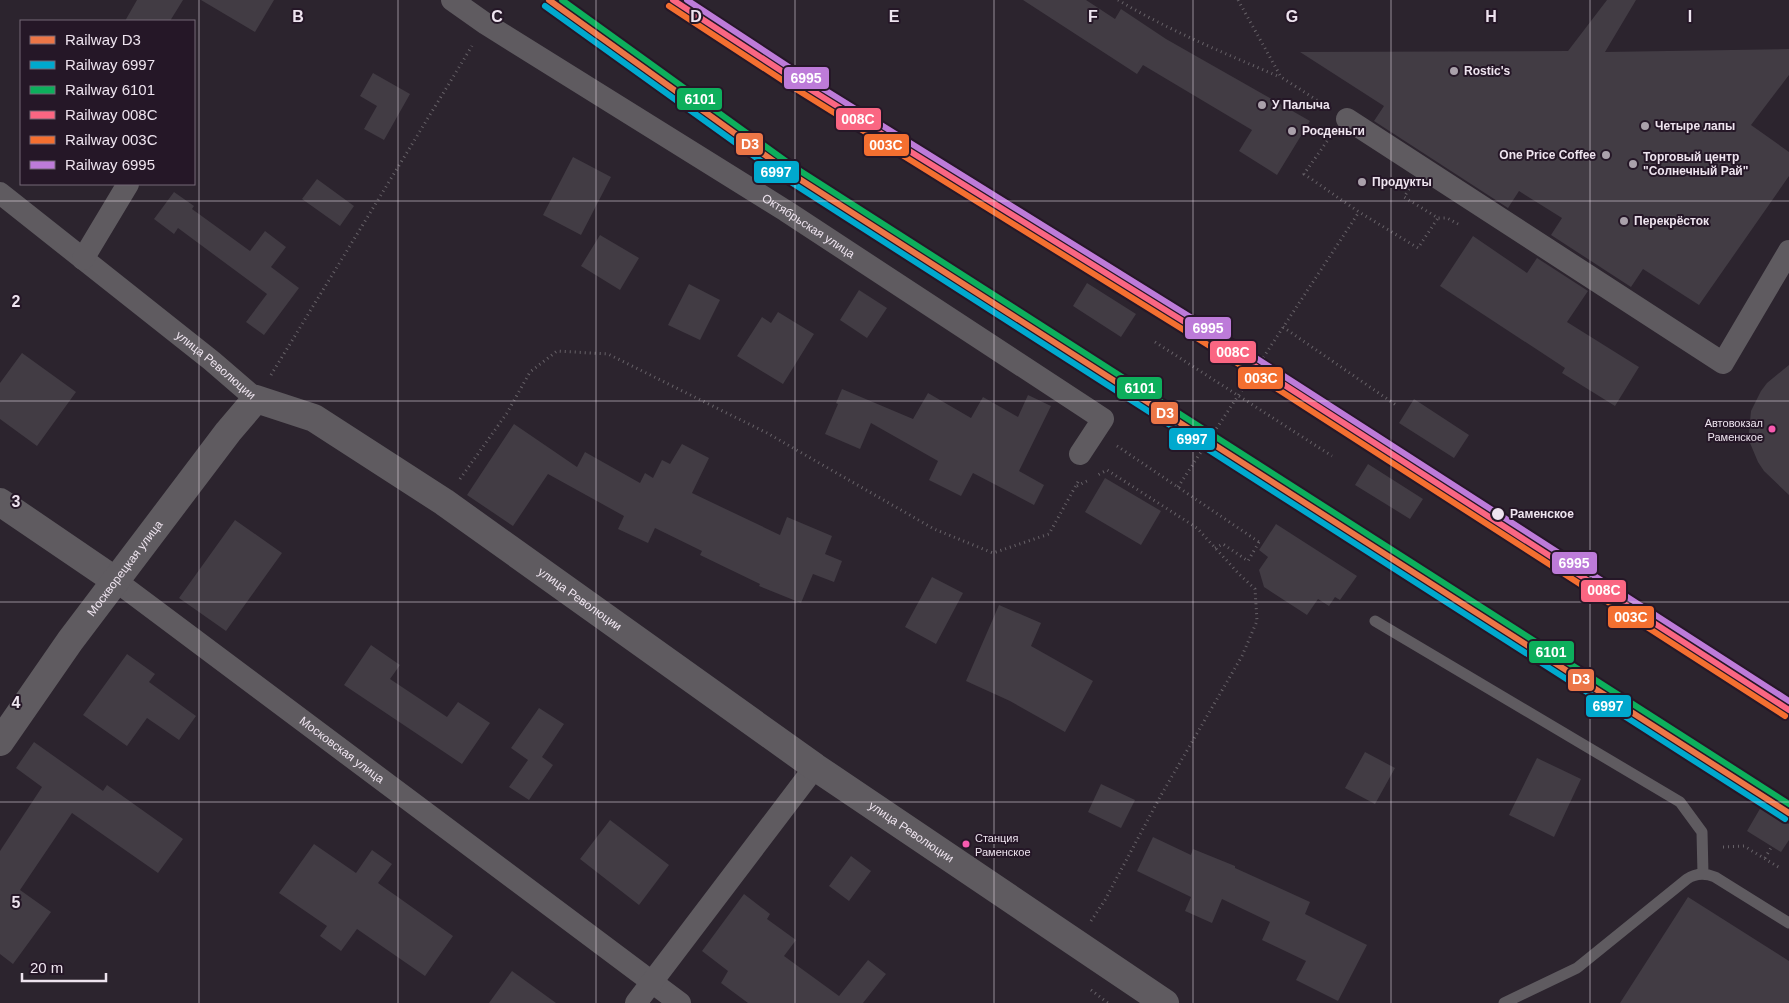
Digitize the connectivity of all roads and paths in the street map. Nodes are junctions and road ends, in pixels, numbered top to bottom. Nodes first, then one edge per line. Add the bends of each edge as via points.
1 (452, 0) edge
2 (1118, 0) edge
3 (1238, 0) edge
4 (486, 24) junction
5 (1281, 77) junction
6 (1346, 119) joint
7 (1324, 144) dead end
8 (127, 185) edge
9 (0, 193) edge
10 (1404, 197) dead end
11 (1359, 212) junction
12 (1789, 251) edge
13 (84, 259) junction
14 (1283, 327) junction
15 (1155, 342) dead end
16 (1238, 396) junction
17 (256, 400) junction
18 (1396, 405) dead end
19 (1110, 442) dead end
20 (1080, 454) joint
21 (1332, 456) dead end
22 (1080, 478) dead end
23 (1075, 487) junction
24 (1178, 488) junction
25 (0, 502) edge
26 (444, 502) junction
27 (1215, 548) junction
28 (116, 581) junction
29 (1376, 620) dead end
30 (0, 742) edge
31 (815, 767) junction
32 (1744, 846) dead end
33 (1772, 846) dead end
34 (1764, 858) junction
35 (1780, 868) dead end
36 (1703, 874) junction
37 (1091, 922) dead end
38 (1789, 922) edge
39 (652, 982) junction
40 (636, 1003) edge
41 (680, 1003) edge
42 (1166, 1003) edge
43 (1504, 1003) edge

1 - 4 street, Октябрьская улица
2 - 5 path
3 - 5 path
4 - 17 path
4 - 20 street, Октябрьская улица via 786,211 1103,419
5 - 6 path
6 - 12 street via 1723,363
7 - 11 path via 1304,174
8 - 13 street
9 - 13 street, улица Революции
10 - 11 path via 1438,218 1418,248
11 - 14 path
13 - 17 street, улица Революции
14 - 16 path
14 - 18 path
15 - 16 path
16 - 21 path
16 - 24 path
17 - 26 street, улица Революции via 314,418
17 - 28 street, Москворецкая улица via 228,432
19 - 24 path
20 - 23 path
22 - 23 path
23 - 26 path via 1049,534 993,553 934,529 767,433 608,354 557,351 530,372 507,412
23 - 27 path via 1107,470 1197,528
24 - 27 path via 1261,543 1248,560 1223,544
25 - 28 street, Московская улица
26 - 31 street, улица Революции
27 - 37 path via 1256,589 1257,621 1242,656
28 - 30 street, Москворецкая улица
28 - 39 street, Московская улица
29 - 36 lane via 1680,802 1702,832
31 - 39 street
31 - 42 street, улица Революции
32 - 34 path
33 - 34 path
34 - 35 path
36 - 38 lane via 1720,880
36 - 43 lane via 1687,880 1577,968
39 - 40 street
39 - 41 street, Московская улица

